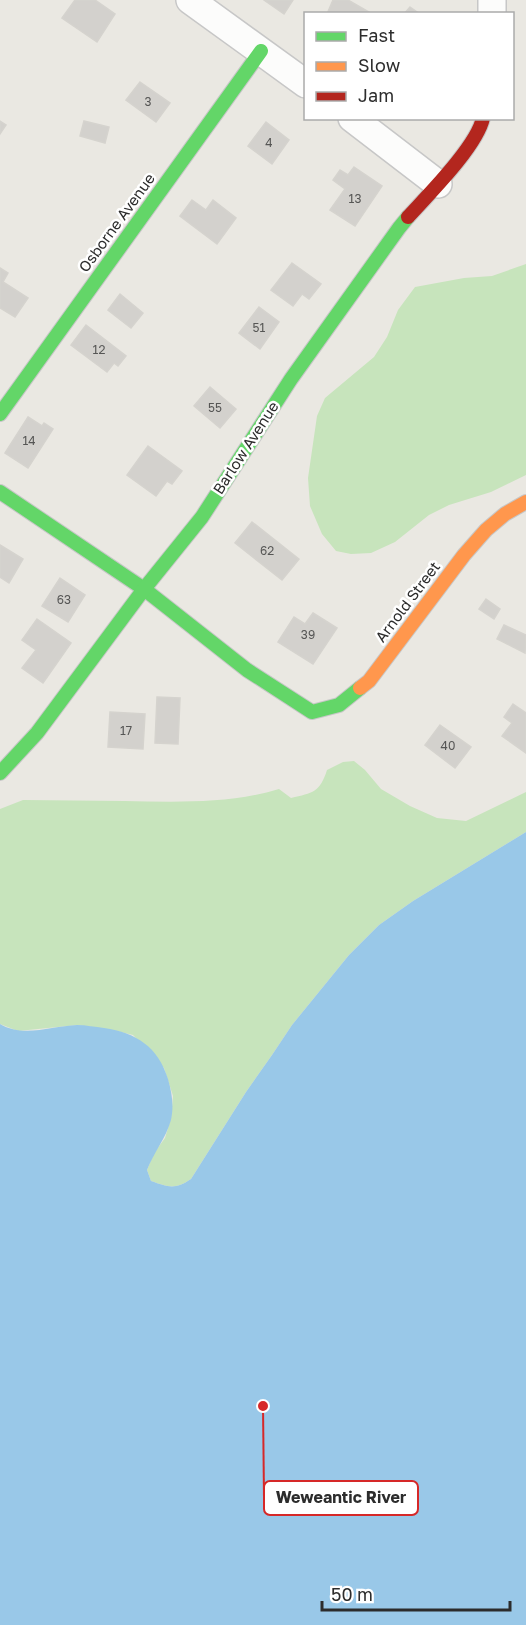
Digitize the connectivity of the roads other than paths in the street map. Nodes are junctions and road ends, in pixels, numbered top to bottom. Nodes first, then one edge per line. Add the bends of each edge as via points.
1 (190, 0) edge
2 (261, 51) junction
3 (304, 83) edge
4 (355, 120) edge
5 (483, 120) edge
6 (438, 184) junction
7 (0, 414) edge
8 (0, 492) edge
9 (526, 502) edge
10 (144, 589) junction
11 (0, 773) edge

1 - 2 street
2 - 3 street
2 - 7 street, Osborne Avenue
4 - 6 street
5 - 6 street, Barlow Avenue
6 - 10 street, Barlow Avenue via 399,228 291,379 202,517
8 - 10 street
9 - 10 street, Arnold Street via 486,530 464,555 369,681 339,705 312,712 247,670
10 - 11 street, Barlow Avenue via 37,734

